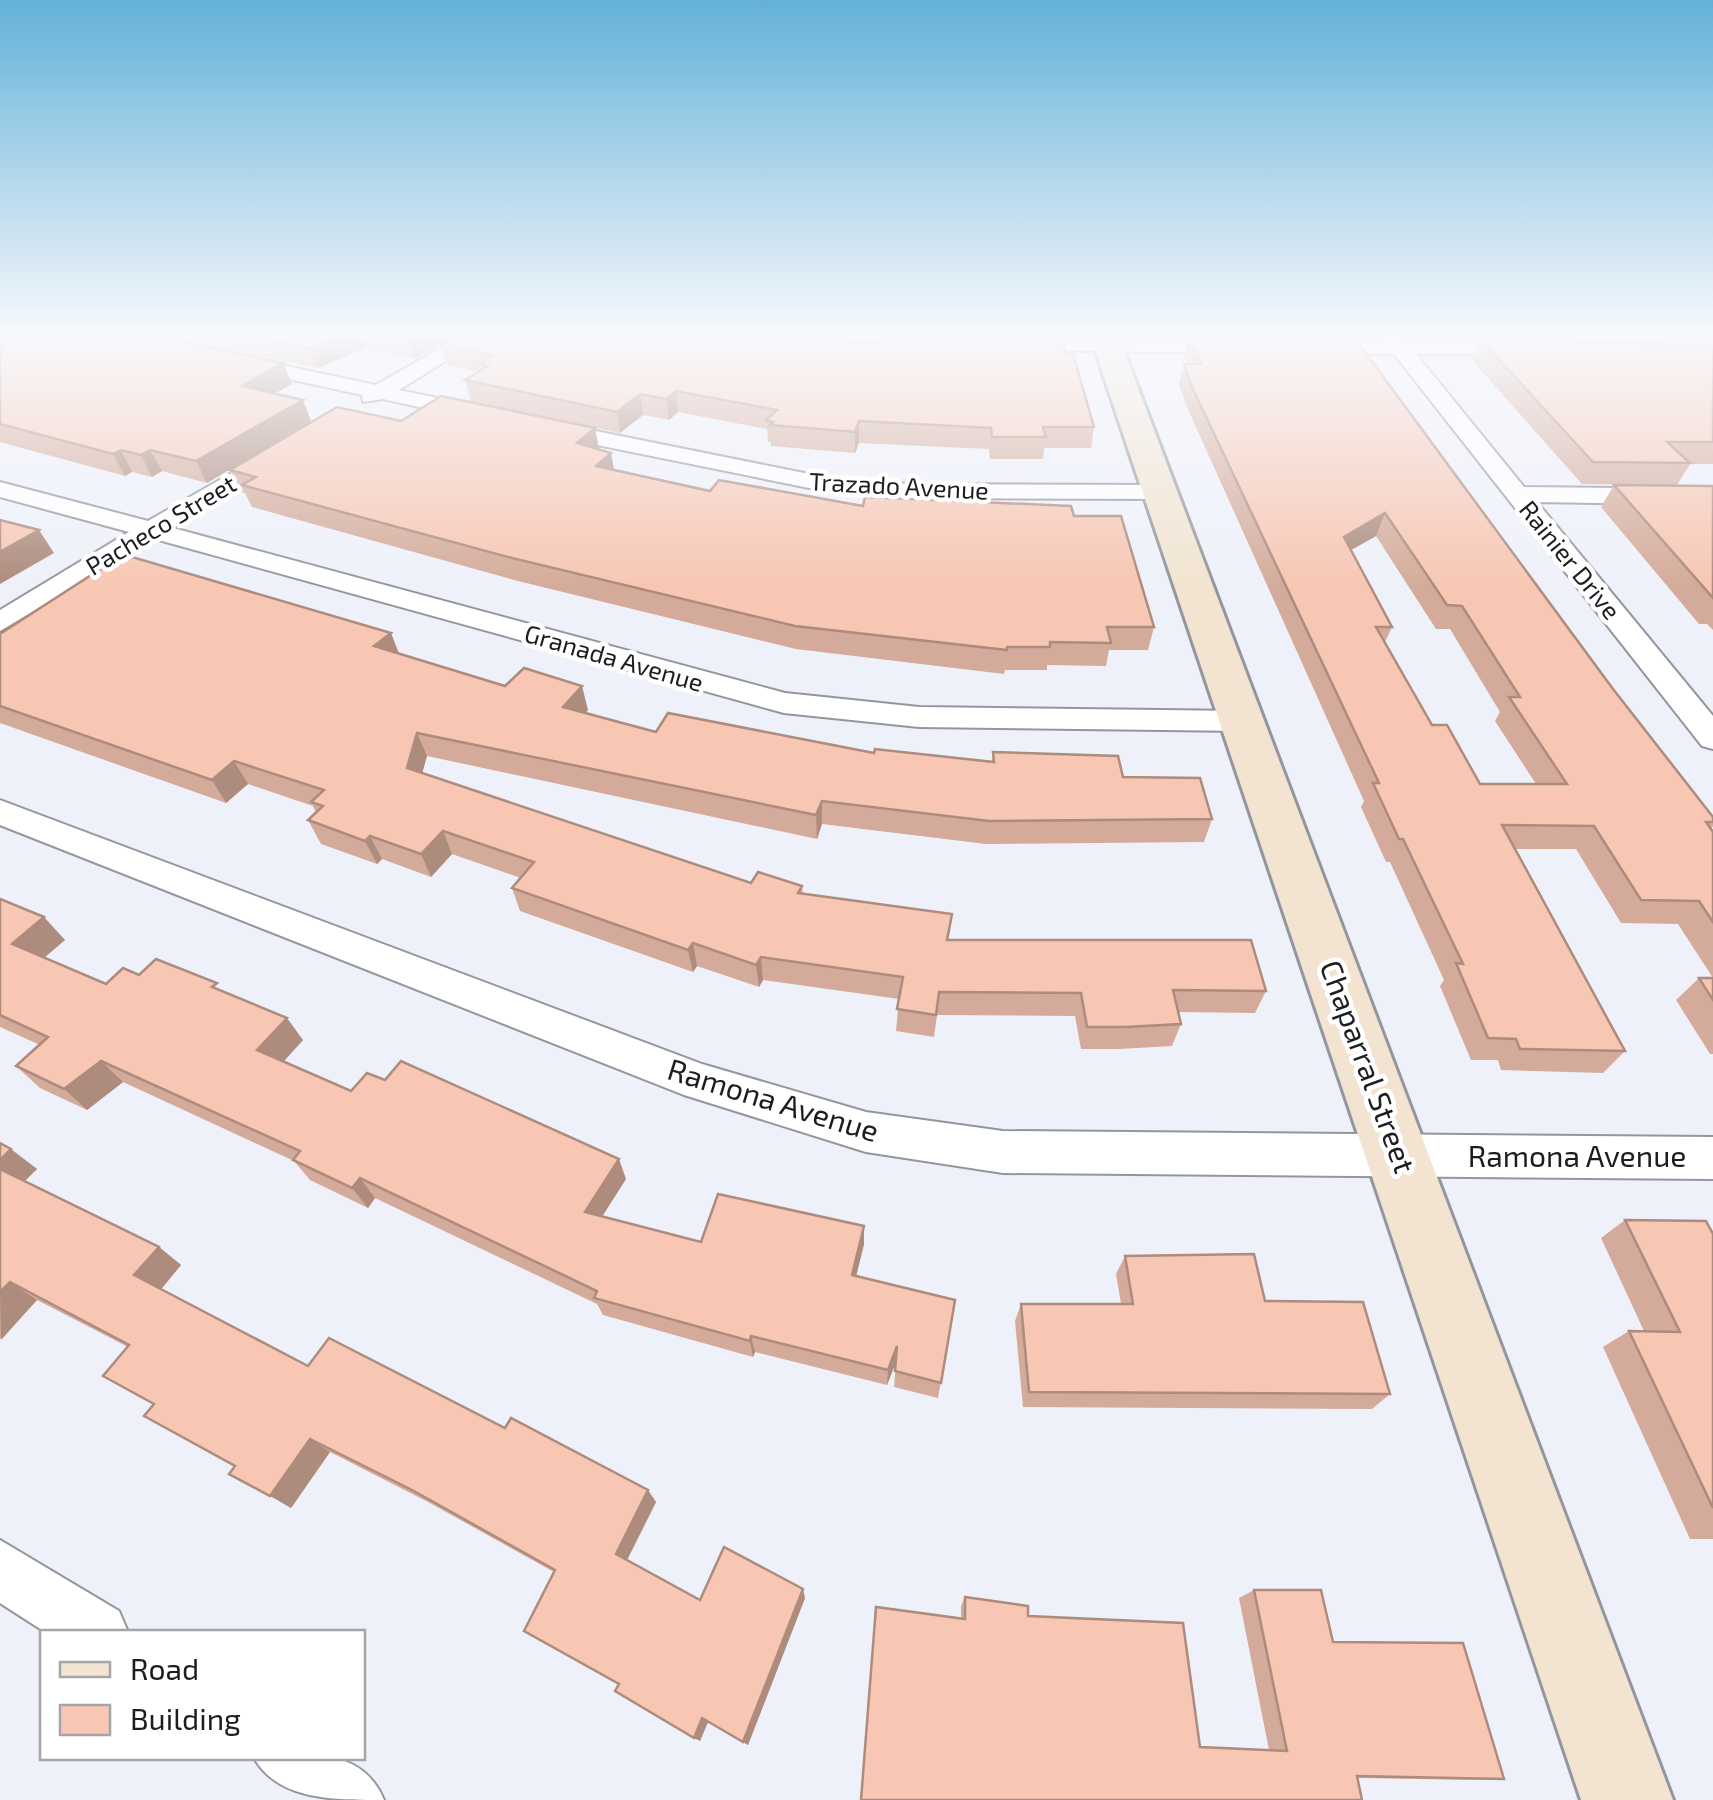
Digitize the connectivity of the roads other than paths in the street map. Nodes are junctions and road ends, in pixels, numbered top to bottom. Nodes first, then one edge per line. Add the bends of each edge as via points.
1 (1134, 419) edge
2 (1458, 419) edge
3 (531, 424) edge
4 (298, 442) edge
5 (0, 489) edge
6 (1160, 492) junction
7 (1518, 494) junction
8 (1713, 497) edge
9 (151, 531) junction
10 (0, 622) edge
11 (1244, 721) junction
12 (1712, 737) edge
13 (0, 812) edge
14 (1399, 1156) junction
15 (1713, 1158) edge
16 (0, 1569) edge
17 (95, 1630) edge
18 (289, 1760) edge
19 (351, 1800) edge
20 (1627, 1800) edge

1 - 6 street, Chaparral Street
2 - 7 street, Rainier Drive
3 - 6 street, Trazado Avenue via 824,484
4 - 9 street, Pacheco Street
5 - 9 street, Granada Avenue
6 - 11 street, Chaparral Street
7 - 8 street
7 - 12 street, Rainier Drive
9 - 10 street, Pacheco Street
9 - 11 street, Granada Avenue via 784,703 919,718
11 - 14 street, Chaparral Street
13 - 14 street, Ramona Avenue via 699,1082 866,1132 1003,1152
14 - 15 street, Ramona Avenue
14 - 20 street, Chaparral Street
16 - 17 street
18 - 19 street

